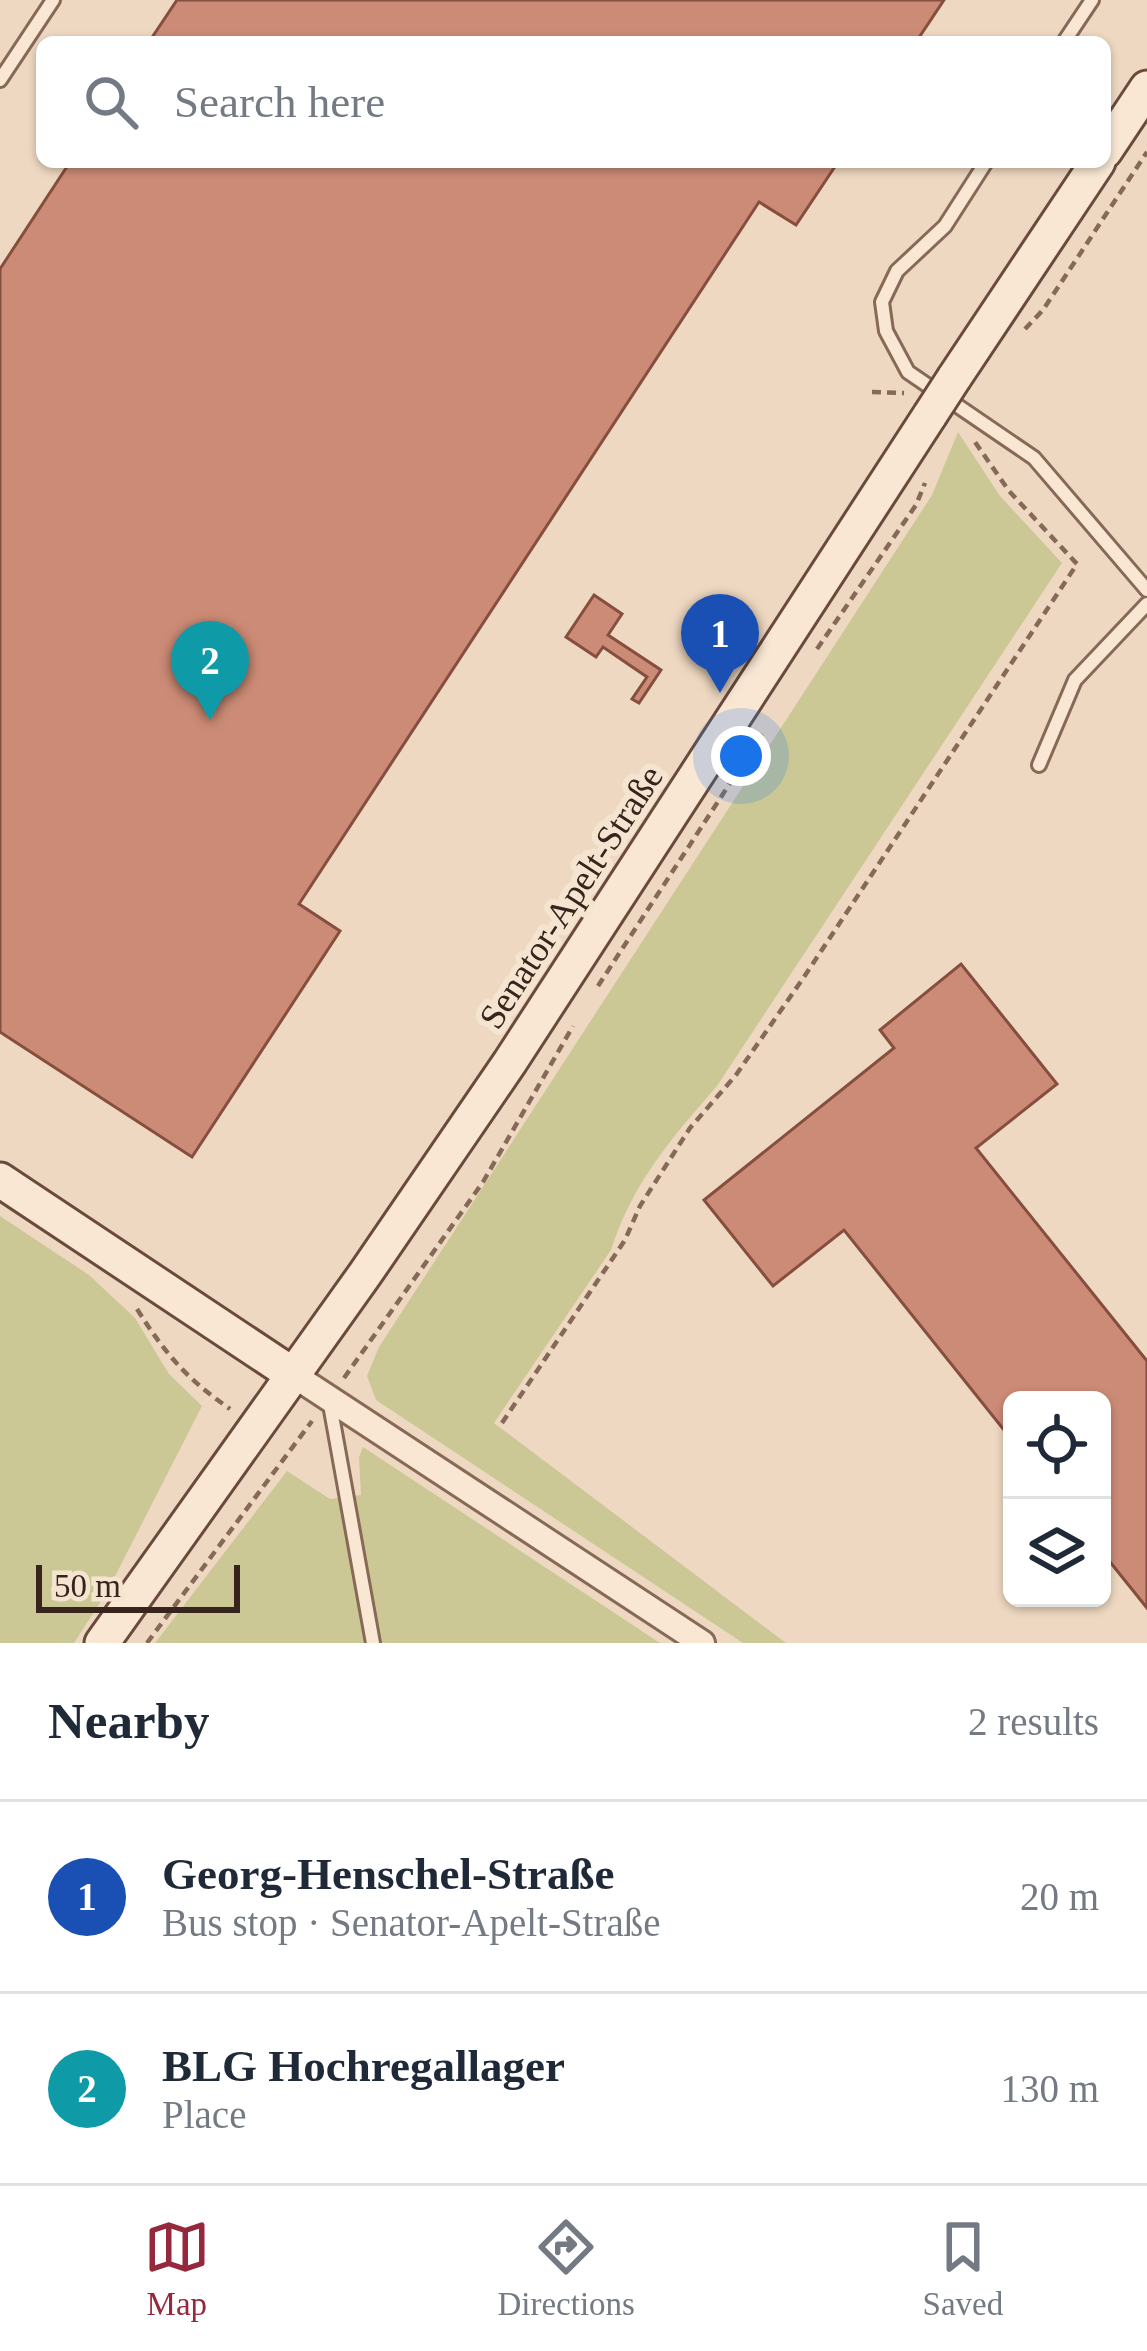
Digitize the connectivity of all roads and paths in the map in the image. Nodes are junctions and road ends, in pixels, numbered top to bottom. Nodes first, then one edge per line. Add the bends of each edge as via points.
1 (53, 0) edge
2 (1092, 0) edge
3 (1068, 36) edge
4 (0, 80) edge
5 (1147, 88) edge
6 (1111, 142) edge
7 (1147, 152) edge
8 (982, 168) edge
9 (1094, 168) edge
10 (1017, 338) dead end
11 (872, 392) dead end
12 (922, 404) junction
13 (967, 430) dead end
14 (932, 468) dead end
15 (1147, 590) edge
16 (1147, 604) edge
17 (811, 658) dead end
18 (761, 735) dead end
19 (1039, 765) dead end
20 (590, 998) dead end
21 (579, 1014) dead end
22 (0, 1180) edge
23 (136, 1308) dead end
24 (292, 1374) junction
25 (329, 1398) junction
26 (502, 1424) dead end
27 (255, 1427) junction
28 (102, 1643) edge
29 (148, 1643) edge
30 (374, 1643) edge
31 (702, 1643) edge

1 - 4 lane
2 - 3 lane
5 - 6 street
7 - 10 path
8 - 15 lane via 945,226 897,271 882,302 886,332 908,372 1034,458
9 - 12 street, Senator-Apelt-Straße, bridge via 954,378
11 - 12 path
12 - 24 street, Senator-Apelt-Straße via 510,1062
13 - 26 path via 1009,491 1077,564 804,977 690,1128
14 - 17 path via 916,505
16 - 19 lane via 1075,680
18 - 20 path
21 - 25 path via 483,1182
22 - 24 street
23 - 27 path via 167,1356
24 - 25 street
24 - 27 street, Senator-Apelt-Straße
25 - 29 path
25 - 30 lane
25 - 31 street
27 - 28 street, Senator-Apelt-Straße

